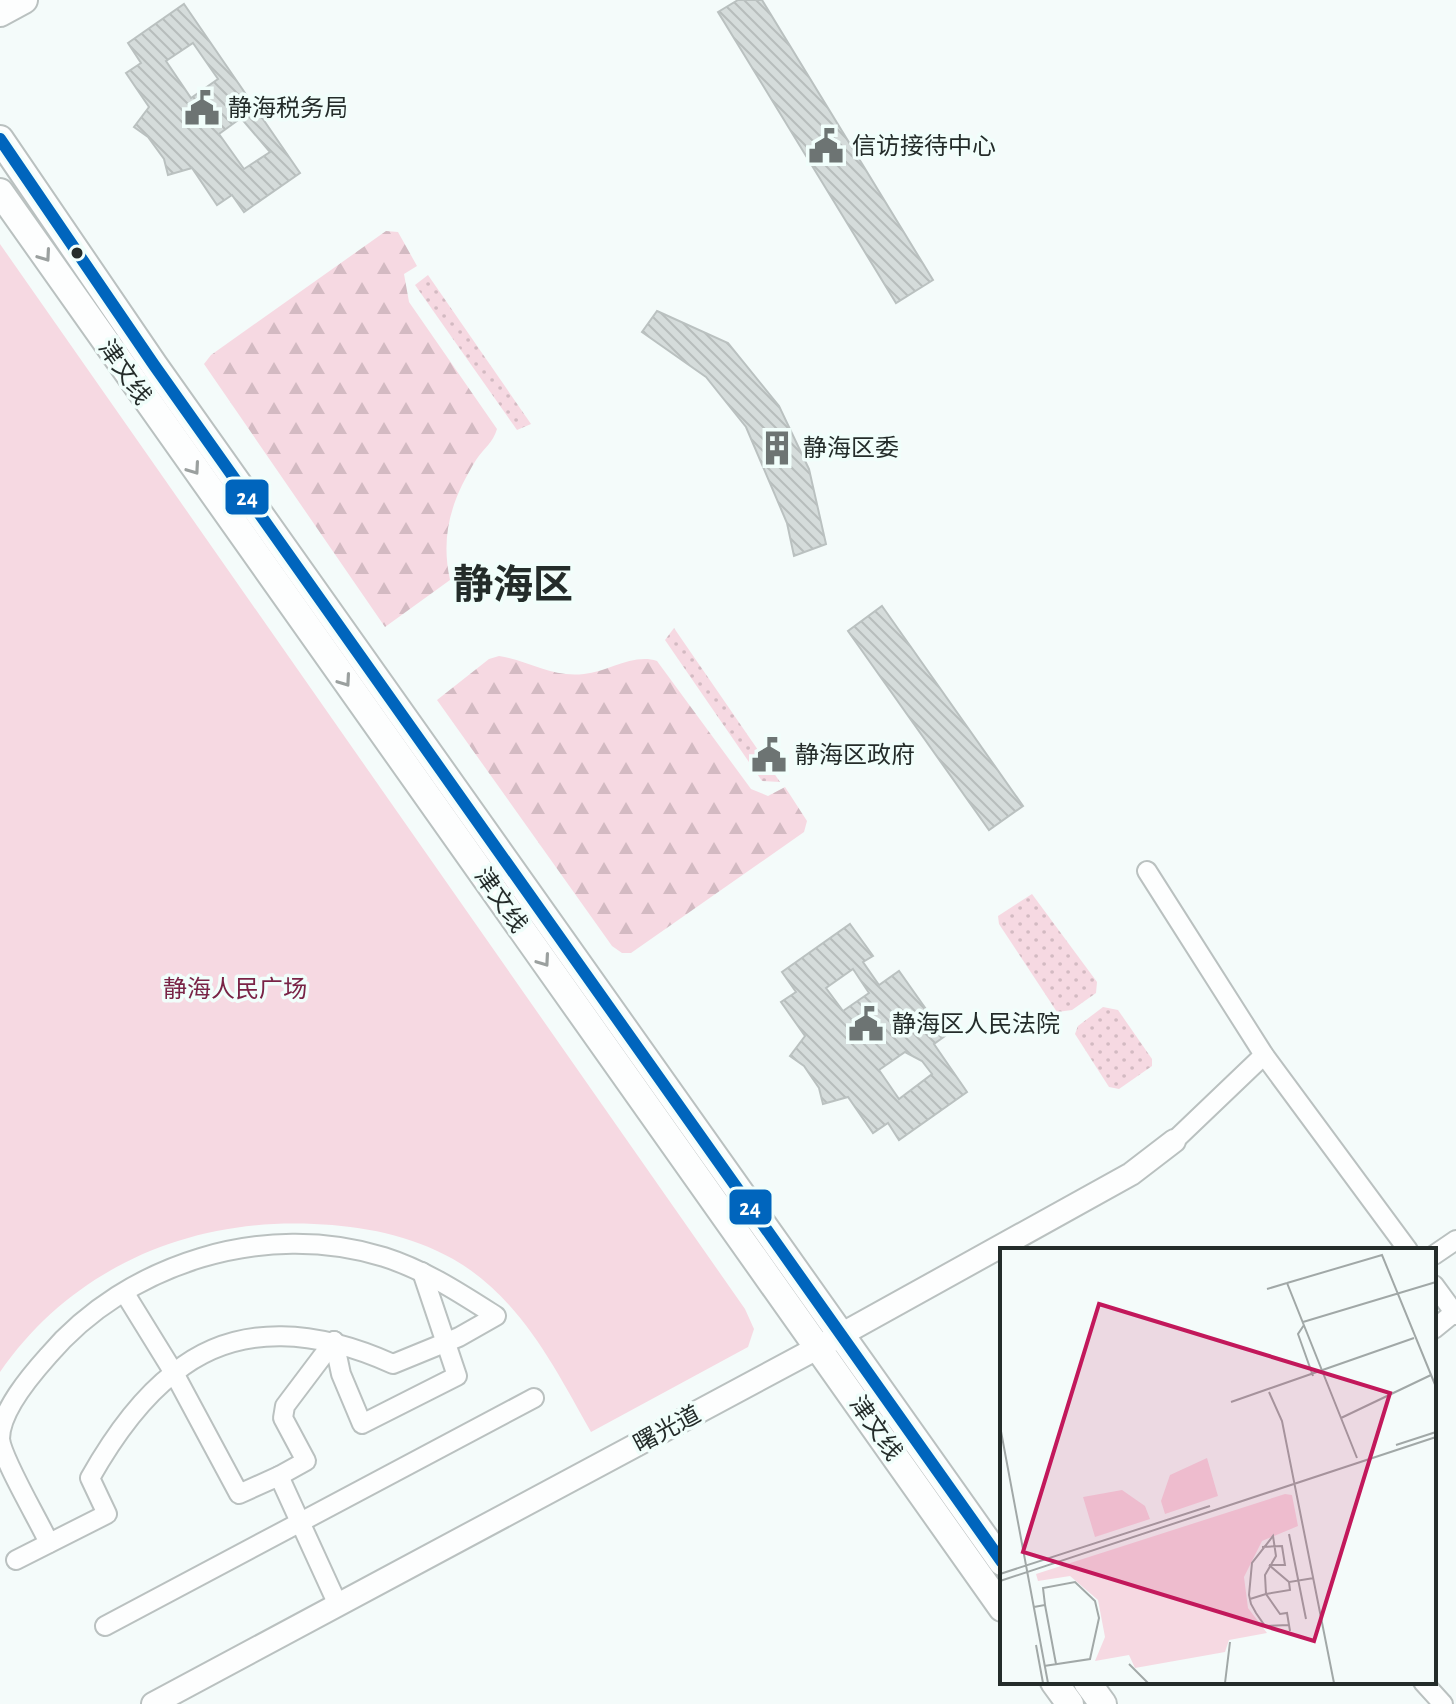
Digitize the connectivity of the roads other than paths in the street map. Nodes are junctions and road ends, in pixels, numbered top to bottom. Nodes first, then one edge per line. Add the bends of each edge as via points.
1 (24, 0) edge
2 (0, 13) edge
3 (0, 139) edge
4 (0, 192) edge
5 (1147, 871) dead end
6 (1264, 1055) junction
7 (1174, 1141) joint
8 (1456, 1240) edge
9 (1407, 1248) edge
10 (1436, 1254) edge
11 (422, 1272) junction
12 (1436, 1288) edge
13 (124, 1292) junction
14 (1455, 1313) edge
15 (1436, 1327) edge
16 (334, 1341) junction
17 (830, 1341) junction
18 (446, 1342) junction
19 (174, 1373) junction
20 (534, 1398) dead end
21 (279, 1476) junction
22 (299, 1520) junction
23 (49, 1543) junction
24 (1000, 1559) edge
25 (16, 1560) dead end
26 (338, 1605) junction
27 (1000, 1605) edge
28 (105, 1626) dead end
29 (1055, 1684) edge
30 (1088, 1684) edge
31 (1425, 1684) edge
32 (153, 1704) edge
33 (1070, 1704) edge
34 (1103, 1704) edge
35 (1443, 1704) edge

1 - 2 main road
3 - 17 main road, 津文线
4 -> 17 main road, 津文线
5 - 6 street
6 - 7 street
6 - 9 street
7 - 17 street, 曙光道 via 1131,1174
8 - 10 street
11 - 13 street via 355,1250 284,1246 205,1256
11 - 18 street
11 - 18 street via 496,1316
12 - 14 street
13 - 19 street
13 - 23 street via 56,1346 4,1419 0,1440
14 - 15 street
16 - 18 street via 393,1364
16 - 18 street via 362,1424 457,1376
16 - 19 street via 275,1337 226,1343
16 - 21 street via 285,1406 283,1418 306,1461
17 - 24 main road, 津文线
17 - 26 street, 曙光道
17 - 27 main road, 津文线
19 - 21 street via 239,1494
19 - 23 street via 150,1392 90,1478 107,1514
20 - 22 street
21 - 22 street
22 - 26 street
22 - 28 street
23 - 25 street
26 - 32 street, 曙光道
29 - 33 main road
30 - 34 main road
31 - 35 street

